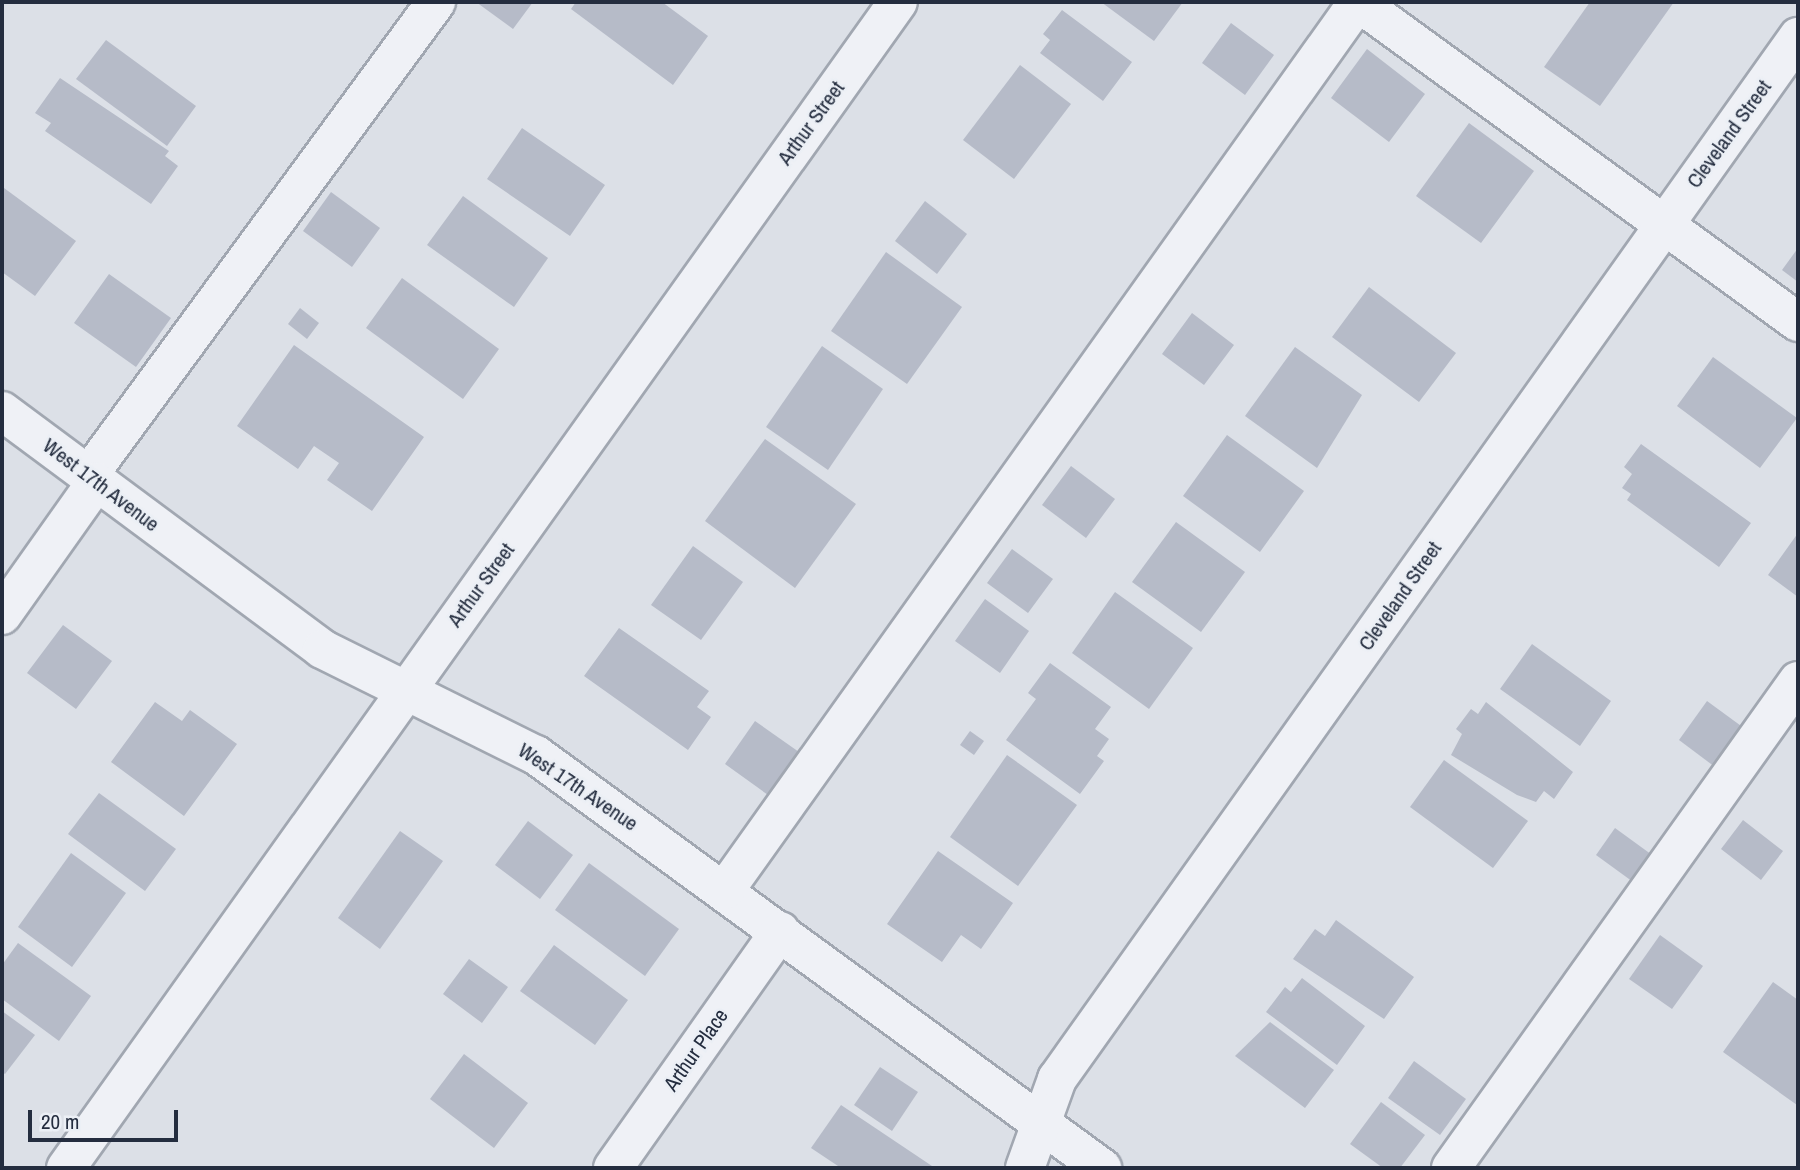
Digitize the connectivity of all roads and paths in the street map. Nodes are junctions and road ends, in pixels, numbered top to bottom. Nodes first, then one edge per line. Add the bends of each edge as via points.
1 (436, 2) edge
2 (898, 2) edge
3 (1358, 2) edge
4 (1798, 37) edge
5 (1664, 225) junction
6 (1798, 323) edge
7 (2, 411) edge
8 (92, 479) junction
9 (2, 615) edge
10 (1798, 681) edge
11 (406, 690) junction
12 (725, 890) junction
13 (780, 931) junction
14 (1040, 1123) junction
15 (66, 1168) edge
16 (613, 1168) edge
17 (1025, 1168) edge
18 (1102, 1168) edge
19 (1451, 1168) edge

1 - 8 street
2 - 11 street, Arthur Street
3 - 5 street
3 - 12 street
4 - 5 street, Cleveland Street
5 - 6 street
5 - 14 street, Cleveland Street via 1057,1079
7 - 8 street, West 17th Avenue
8 - 9 street
8 - 11 street, West 17th Avenue via 322,649
10 - 19 street
11 - 12 street, West 17th Avenue via 536,755
11 - 15 street, Arthur Street
12 - 13 street, West 17th Avenue
13 - 14 street, West 17th Avenue
13 - 16 street, Arthur Place
14 - 17 street, Cleveland Street
14 - 18 street, West 17th Avenue

